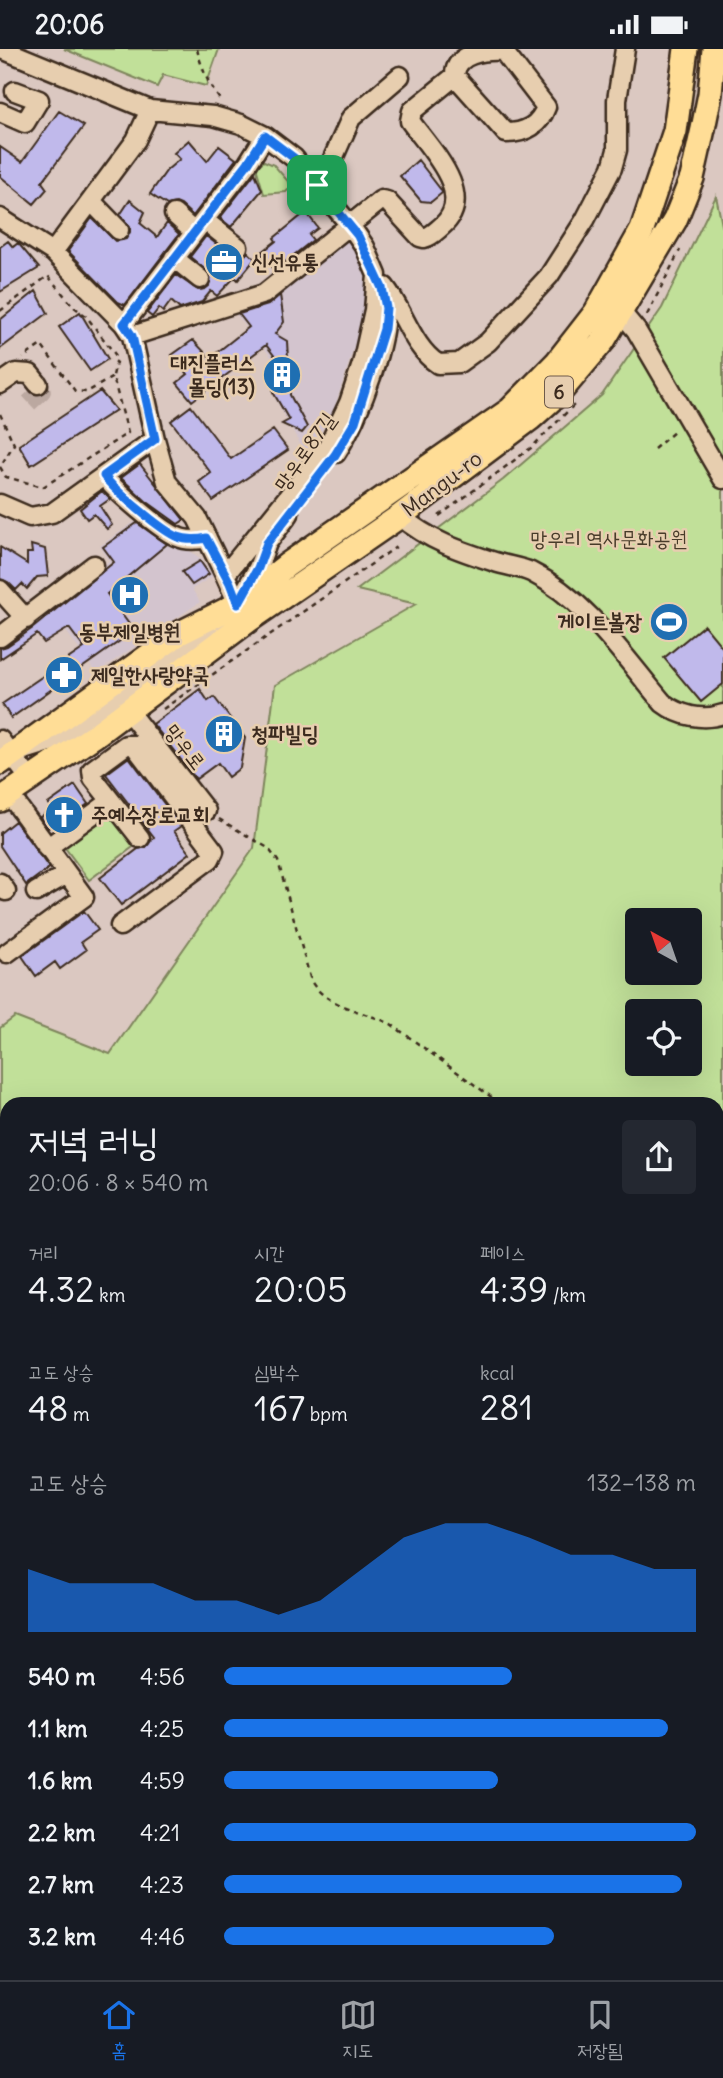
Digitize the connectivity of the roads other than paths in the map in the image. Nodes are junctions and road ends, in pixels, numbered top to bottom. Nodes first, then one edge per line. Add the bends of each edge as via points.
1 (625, 49) edge
2 (714, 49) edge
3 (5, 51) edge
4 (680, 53) edge
5 (0, 69) edge
6 (400, 76) dead end
7 (455, 76) junction
8 (15, 91) dead end
9 (150, 110) junction
10 (0, 112) edge
11 (265, 136) junction
12 (317, 185) junction
13 (91, 201) junction
14 (174, 214) dead end
15 (0, 218) edge
16 (350, 225) junction
17 (199, 226) junction
18 (119, 230) dead end
19 (238, 247) dead end
20 (54, 252) junction
21 (174, 258) junction
22 (377, 275) junction
23 (200, 279) dead end
24 (621, 312) junction
25 (128, 330) junction
26 (0, 384) edge
27 (38, 384) dead end
28 (155, 439) junction
29 (104, 476) junction
30 (723, 479) edge
31 (0, 504) edge
32 (400, 516) junction
33 (206, 538) junction
34 (94, 565) dead end
35 (225, 575) junction
36 (0, 590) edge
37 (244, 612) junction
38 (26, 619) junction
39 (0, 637) edge
40 (128, 711) junction
41 (723, 714) edge
42 (69, 752) junction
43 (4, 753) edge
44 (30, 779) junction
45 (4, 797) edge
46 (111, 801) junction
47 (206, 811) road end
48 (140, 838) dead end
49 (47, 848) junction
50 (67, 874) junction
51 (36, 892) dead end
52 (120, 926) dead end
53 (7, 953) dead end

1 - 22 street via 612,168 549,276 488,342 458,363 438,364 421,347
2 - 24 main road, Mangu-ro / 6 via 710,94 692,179 675,220
3 - 5 street
3 - 9 street
4 - 37 main road, Mangu-ro / 6 via 675,131 642,230 596,312 564,354 510,410 287,565
6 - 12 street via 351,118
7 - 7 street via 506,132 528,130 545,111 545,104 503,51 477,52 458,65
7 - 16 street via 409,118 452,180 456,203 450,219 424,239 381,200
8 - 10 street via 39,100 25,124
9 - 11 street via 213,116
9 - 13 street via 136,141
11 - 12 street via 294,158
11 - 17 street
12 - 16 street
13 - 18 street
13 - 20 street
14 - 17 street
15 - 20 street
16 - 22 street
16 - 25 street via 264,294
17 - 19 street
17 - 21 street
20 - 25 street
21 - 23 street
21 - 25 street
22 - 35 street via 362,365 328,447
22 - 37 street, 망우로87길 via 384,295 384,329 355,422 267,543
24 - 30 street
24 - 32 main road, Mangu-ro / 6 via 560,392
25 - 28 street
26 - 27 street via 16,373 30,374
28 - 29 street
28 - 33 street via 167,482 197,518
29 - 31 street via 52,513 30,517
29 - 33 street via 128,501 178,537
32 - 37 main road, Mangu-ro / 6
32 - 41 street via 443,544 529,571 555,587 583,609 671,710 703,718
33 - 35 street
34 - 38 street
35 - 37 street
36 - 38 street
37 - 40 main road, Mangu-ro / 6
37 - 43 main road, Mangu-ro / 6 via 180,633
38 - 39 street
40 - 42 main road, Mangu-ro / 6
40 - 47 street, 망우로
42 - 43 street
42 - 44 main road, Mangu-ro / 6
43 - 44 street
44 - 45 main road, Mangu-ro / 6
45 - 49 street, Mangu-ro
46 - 48 street
46 - 49 street
46 - 52 street via 92,770 131,744 214,851 210,859
49 - 50 street, Mangu-ro
50 - 51 street
50 - 53 street, Mangu-ro via 84,897

